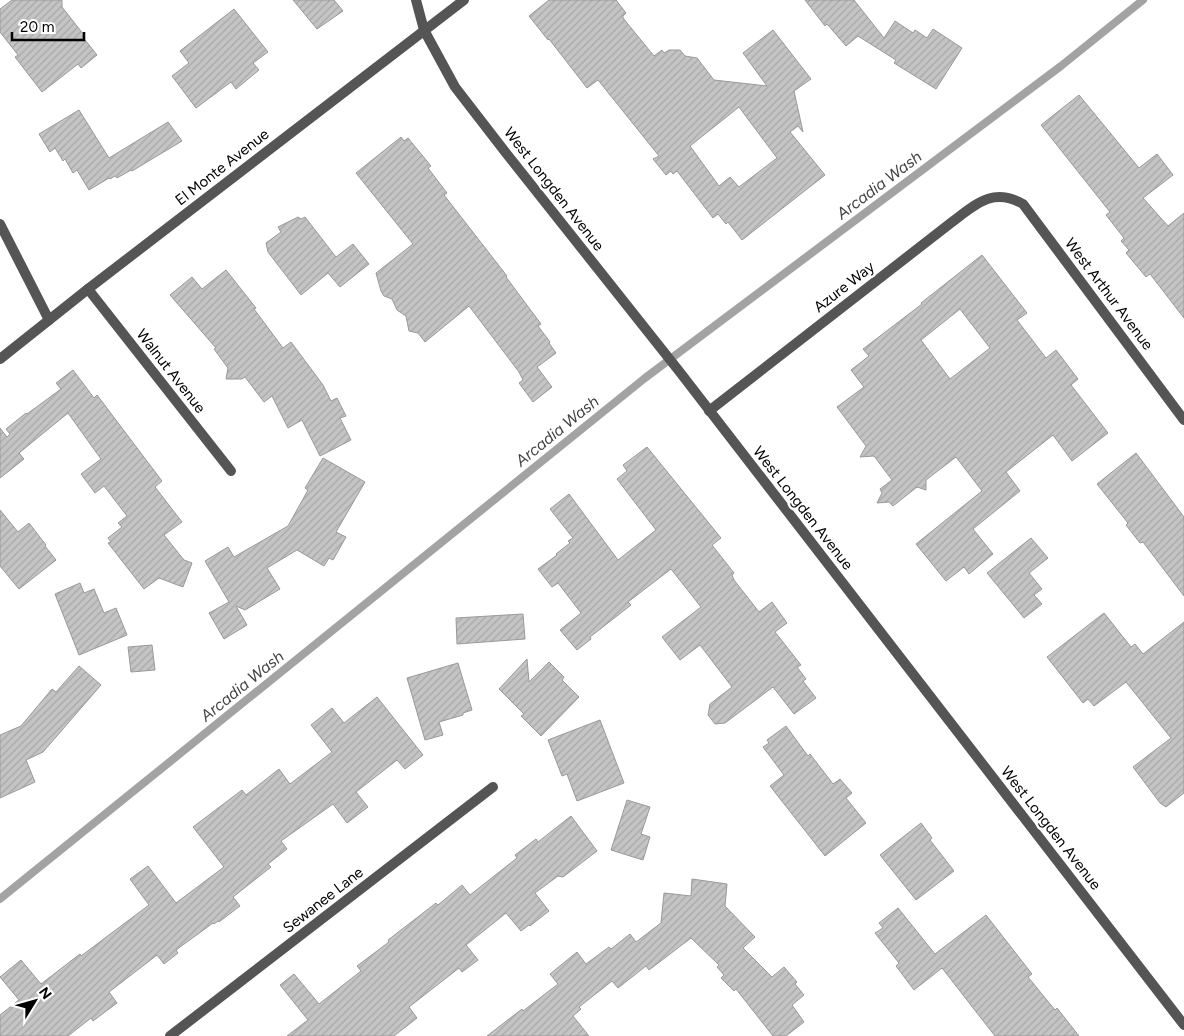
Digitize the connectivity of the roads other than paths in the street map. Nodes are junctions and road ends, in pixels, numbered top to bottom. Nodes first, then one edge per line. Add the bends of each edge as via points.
1 (416, 0) edge
2 (464, 0) edge
3 (424, 30) junction
4 (1003, 196) joint
5 (0, 224) edge
6 (88, 289) junction
7 (49, 320) junction
8 (0, 359) edge
9 (709, 411) junction
10 (1184, 420) edge
11 (230, 471) dead end
12 (493, 788) dead end
13 (1184, 1025) edge
14 (170, 1036) edge

1 - 3 street, West Longden Avenue
2 - 3 street, El Monte Avenue
3 - 6 street, El Monte Avenue
3 - 9 street, West Longden Avenue via 455,87
4 - 9 street, Azure Way via 981,202 969,210
4 - 10 street, West Arthur Avenue via 1022,204
5 - 7 street
6 - 7 street, El Monte Avenue
6 - 11 street, Walnut Avenue
7 - 8 street, El Monte Avenue
9 - 13 street, West Longden Avenue
12 - 14 street, Sewanee Lane

